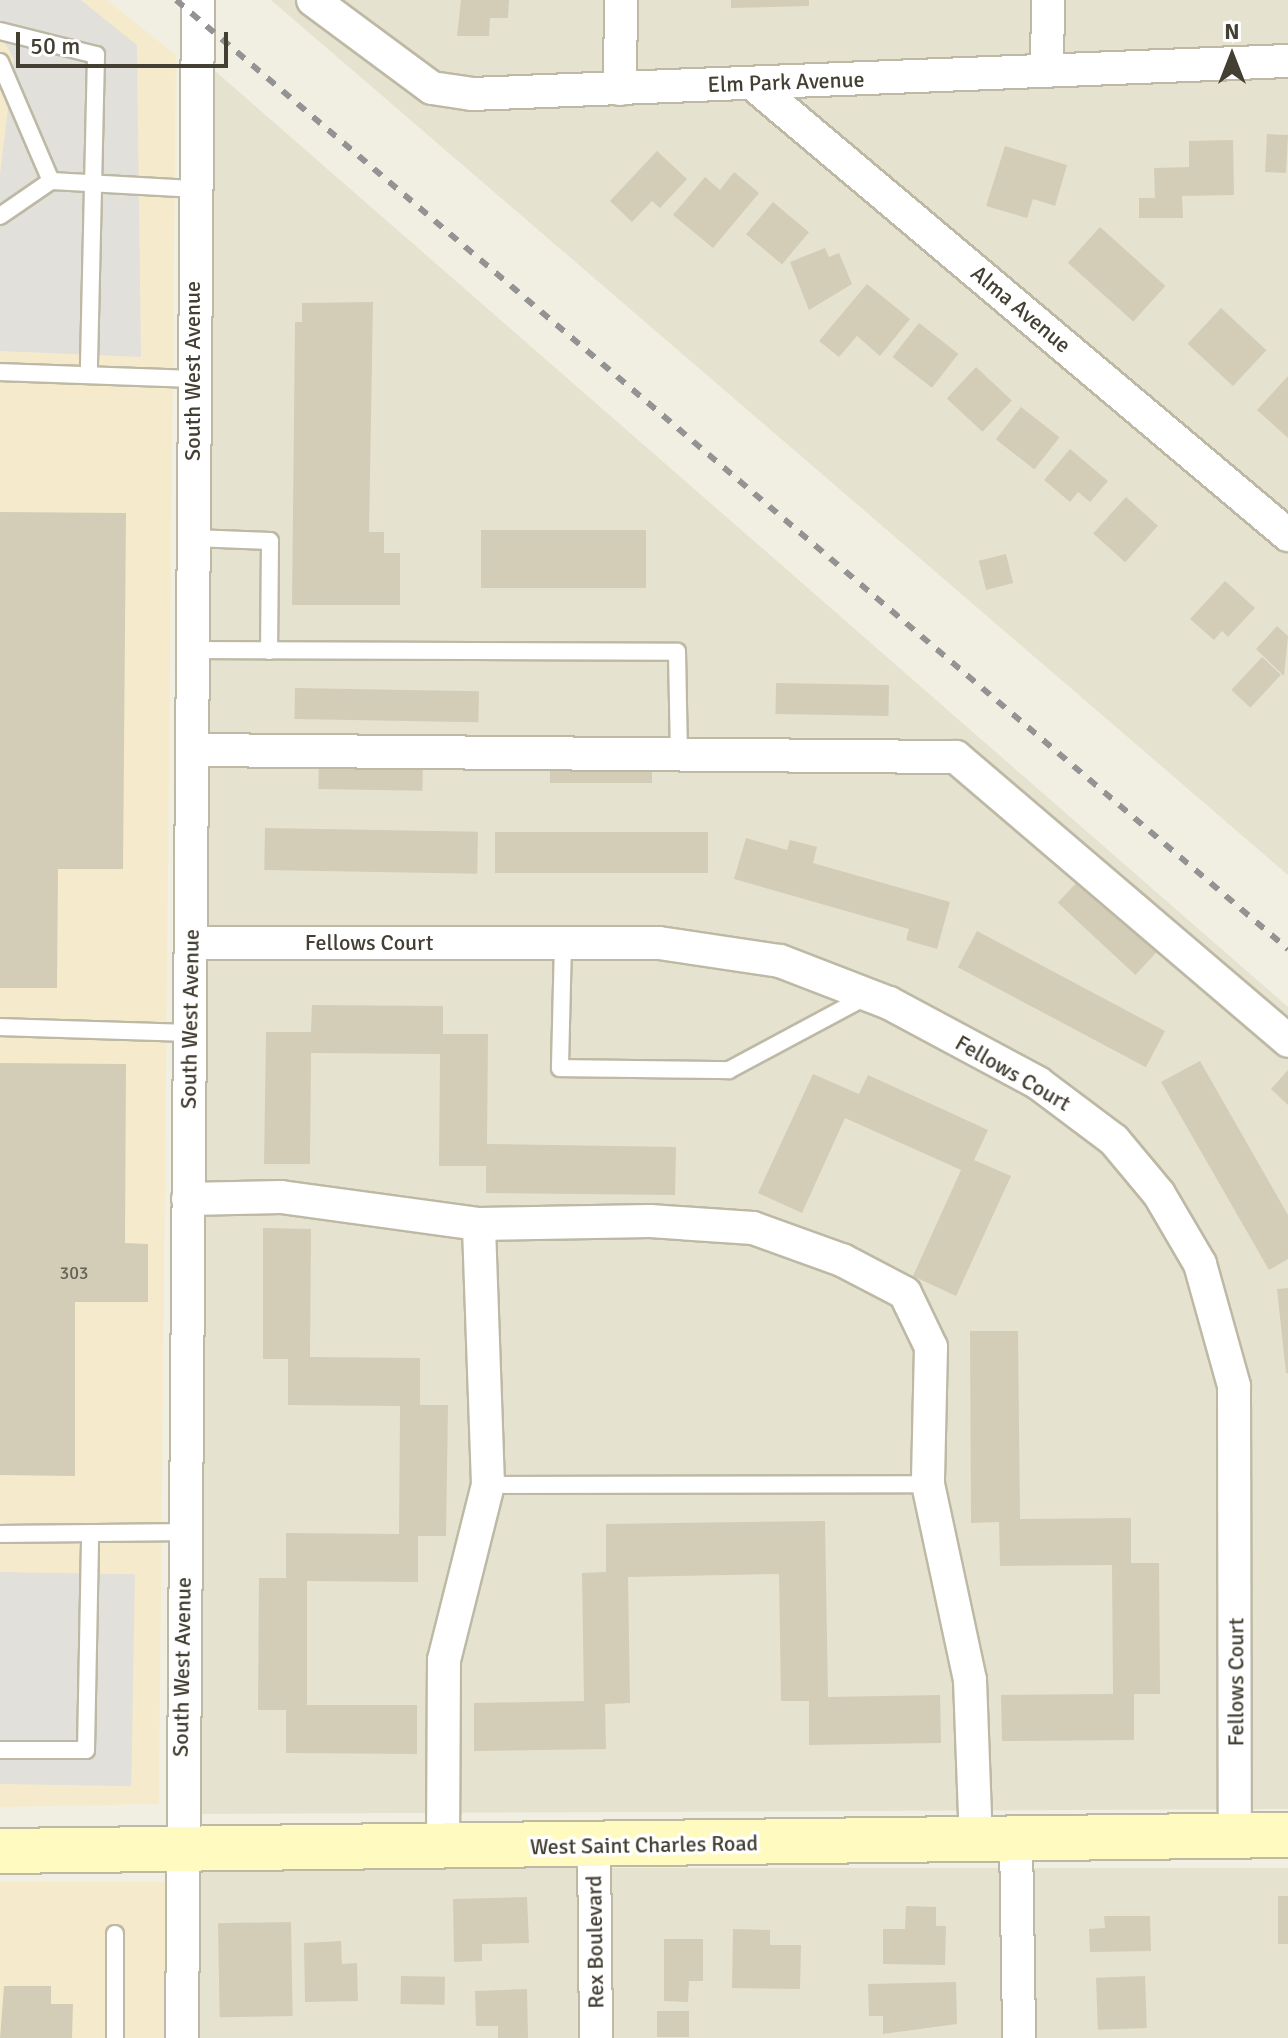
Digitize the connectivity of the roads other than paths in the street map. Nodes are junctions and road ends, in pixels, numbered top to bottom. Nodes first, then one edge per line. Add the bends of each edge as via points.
1 (198, 0) edge
2 (313, 0) edge
3 (621, 0) edge
4 (1048, 0) edge
5 (0, 31) edge
6 (1288, 61) edge
7 (0, 62) edge
8 (1047, 71) junction
9 (753, 84) junction
10 (620, 89) junction
11 (51, 181) junction
12 (94, 184) junction
13 (193, 189) junction
14 (0, 216) edge
15 (0, 372) edge
16 (89, 375) junction
17 (193, 379) junction
18 (1288, 535) edge
19 (193, 538) junction
20 (193, 650) junction
21 (269, 651) junction
22 (194, 750) junction
23 (679, 752) junction
24 (191, 943) junction
25 (563, 943) junction
26 (870, 995) junction
27 (0, 1027) edge
28 (190, 1033) junction
29 (1288, 1041) edge
30 (188, 1199) junction
31 (479, 1224) junction
32 (928, 1484) junction
33 (488, 1485) junction
34 (184, 1532) junction
35 (90, 1533) junction
36 (0, 1534) edge
37 (0, 1750) edge
38 (1288, 1835) edge
39 (1235, 1836) junction
40 (996, 1840) junction
41 (594, 1846) junction
42 (443, 1849) junction
43 (0, 1851) edge
44 (180, 1851) junction
45 (115, 1934) dead end
46 (115, 2038) edge
47 (182, 2038) edge
48 (596, 2038) edge
49 (1019, 2038) edge

1 - 13 street, South West Avenue
2 - 10 street, Elm Park Avenue via 432,88 472,94
3 - 10 street
4 - 8 street
5 - 12 lane via 96,55
6 - 8 street, Elm Park Avenue
7 - 11 lane
8 - 9 street, Elm Park Avenue
9 - 10 street, Elm Park Avenue
9 - 18 street, Alma Avenue
11 - 12 lane
11 - 14 lane
12 - 13 lane
12 - 16 lane
13 - 17 street, South West Avenue
15 - 16 lane
16 - 17 lane
17 - 19 street, South West Avenue
19 - 20 street, South West Avenue
19 - 21 lane via 270,541
20 - 21 lane
20 - 22 street, South West Avenue
21 - 23 lane via 677,652
22 - 23 street
22 - 24 street, South West Avenue
23 - 29 street via 956,757
24 - 25 street, Fellows Court
24 - 28 street, South West Avenue
25 - 26 street, Fellows Court via 723,949
25 - 26 lane via 560,1068 729,1070
26 - 39 street, Fellows Court via 1038,1083 1114,1140 1159,1194 1200,1264 1234,1386
27 - 28 lane
28 - 30 street, South West Avenue
30 - 31 street via 281,1197
30 - 34 street, South West Avenue
31 - 32 street via 650,1221 753,1228 842,1260 905,1293 931,1347
31 - 33 street
32 - 33 lane
32 - 40 street via 970,1680
33 - 42 street via 444,1660
34 - 35 lane
34 - 44 street, South West Avenue
35 - 36 lane
35 - 37 lane via 86,1750
38 - 39 main road, West Saint Charles Road
39 - 40 main road, West Saint Charles Road
40 - 41 main road, West Saint Charles Road
40 - 49 street
41 - 42 main road, West Saint Charles Road
41 - 48 street, Rex Boulevard
42 - 44 main road, West Saint Charles Road
43 - 44 main road, West Saint Charles Road
44 - 47 street, South West Avenue
45 - 46 lane

